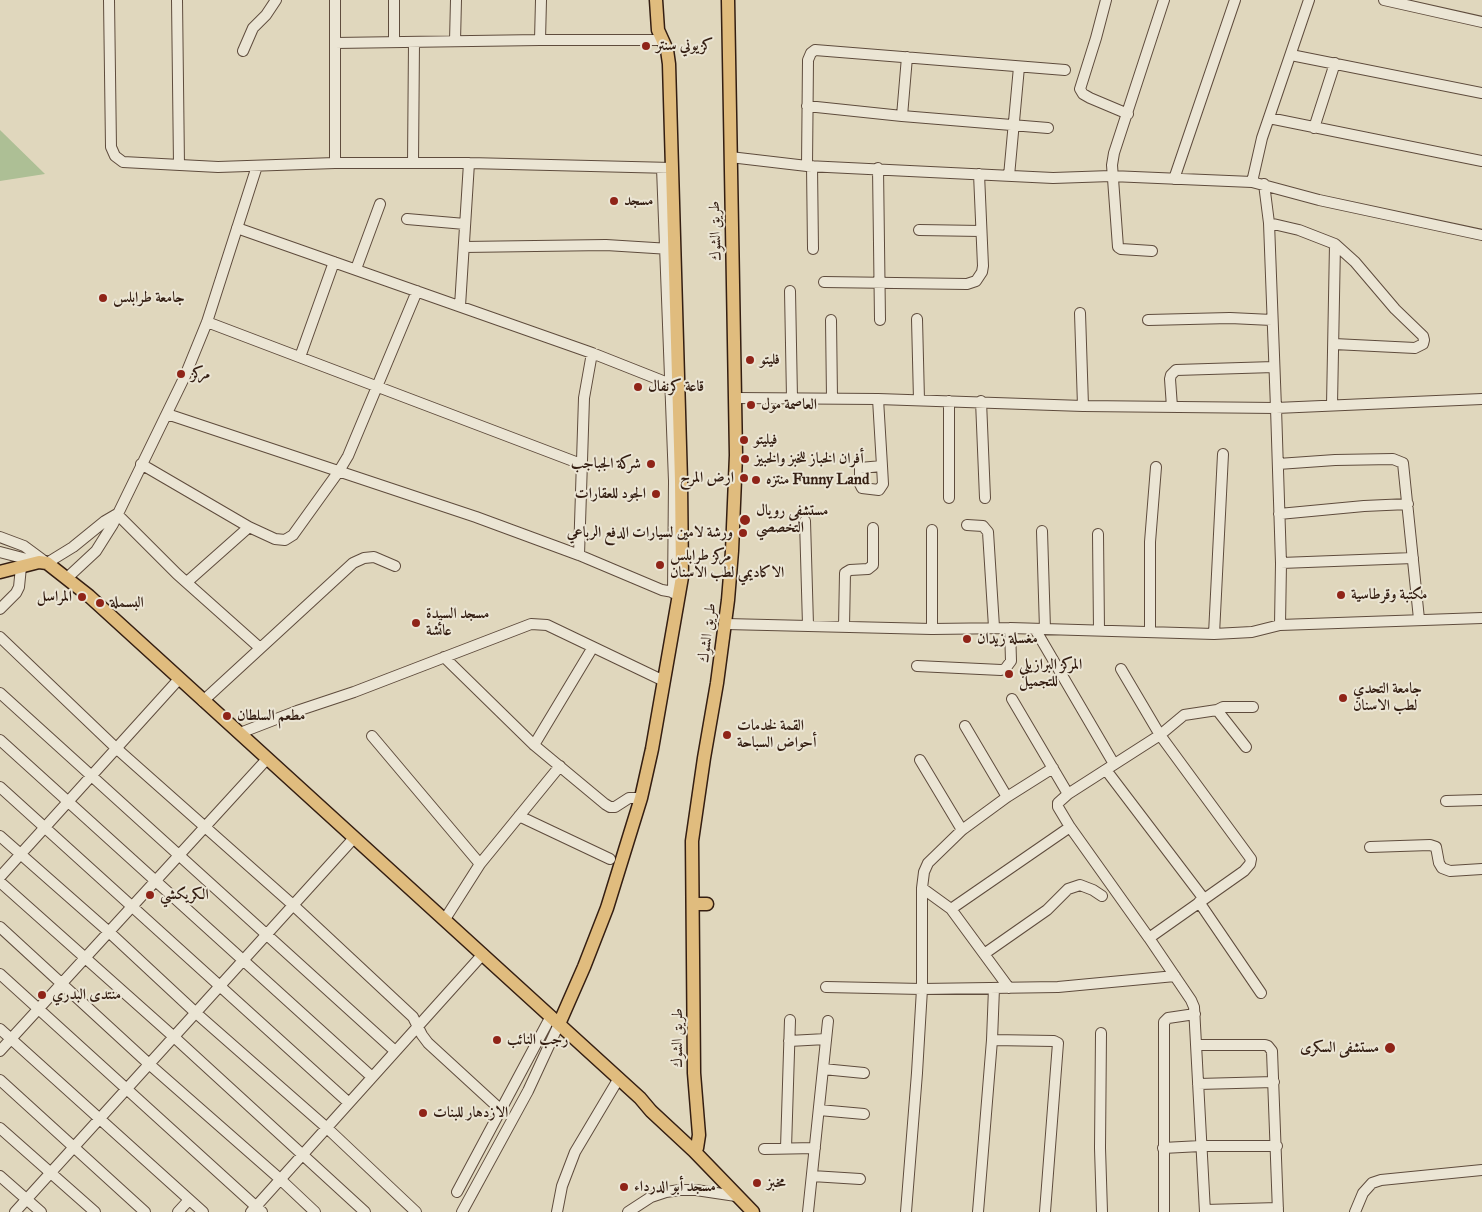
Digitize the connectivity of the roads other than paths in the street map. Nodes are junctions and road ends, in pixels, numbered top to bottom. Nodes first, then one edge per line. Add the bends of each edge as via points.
1 (109, 0) edge
2 (177, 0) edge
3 (276, 0) edge
4 (335, 0) edge
5 (394, 0) edge
6 (456, 0) edge
7 (541, 0) edge
8 (656, 0) edge
9 (728, 0) edge
10 (1106, 0) edge
11 (1164, 0) edge
12 (1235, 0) edge
13 (1309, 0) edge
14 (1384, 0) edge
15 (1482, 22) edge
16 (540, 40) junction
17 (662, 40) junction
18 (455, 41) junction
19 (394, 42) junction
20 (414, 42) junction
21 (335, 43) junction
22 (243, 51) dead end
23 (1291, 55) junction
24 (908, 57) junction
25 (1335, 63) junction
26 (1019, 67) junction
27 (1064, 70) dead end
28 (1482, 93) edge
29 (808, 106) junction
30 (1128, 114) junction
31 (902, 116) junction
32 (1269, 118) junction
33 (1014, 125) junction
34 (1048, 128) dead end
35 (1314, 128) junction
36 (730, 157) junction
37 (1482, 161) edge
38 (335, 163) junction
39 (413, 163) junction
40 (469, 163) junction
41 (179, 165) junction
42 (257, 166) junction
43 (809, 166) junction
44 (667, 168) junction
45 (878, 168) junction
46 (979, 174) junction
47 (1009, 176) junction
48 (1112, 176) junction
49 (1174, 179) junction
50 (1252, 182) junction
51 (1264, 184) junction
52 (380, 204) dead end
53 (407, 219) dead end
54 (1269, 223) junction
55 (465, 224) junction
56 (237, 228) junction
57 (919, 230) dead end
58 (981, 231) junction
59 (1482, 234) edge
60 (1335, 244) junction
61 (464, 247) junction
62 (669, 249) junction
63 (813, 249) dead end
64 (1152, 251) dead end
65 (334, 262) junction
66 (356, 269) junction
67 (824, 282) dead end
68 (880, 282) junction
69 (417, 291) junction
70 (790, 291) dead end
71 (460, 306) junction
72 (1080, 313) dead end
73 (917, 319) dead end
74 (832, 320) dead end
75 (880, 320) dead end
76 (1148, 320) dead end
77 (1272, 320) junction
78 (207, 322) junction
79 (1334, 344) junction
80 (592, 353) junction
81 (300, 357) junction
82 (1274, 367) junction
83 (674, 386) junction
84 (378, 387) junction
85 (736, 398) junction
86 (792, 398) junction
87 (832, 398) junction
88 (878, 399) junction
89 (1482, 399) edge
90 (919, 400) junction
91 (949, 401) junction
92 (981, 401) junction
93 (1332, 405) junction
94 (1082, 406) junction
95 (1172, 407) junction
96 (1276, 408) junction
97 (167, 414) junction
98 (1223, 454) dead end
99 (141, 464) junction
100 (581, 464) junction
101 (1278, 464) junction
102 (882, 466) dead end
103 (1156, 467) dead end
104 (339, 471) junction
105 (949, 498) dead end
106 (985, 498) dead end
107 (1408, 504) junction
108 (117, 514) junction
109 (1279, 514) junction
110 (805, 521) dead end
111 (967, 525) dead end
112 (249, 527) junction
113 (873, 528) dead end
114 (932, 530) dead end
115 (1042, 531) dead end
116 (1098, 534) dead end
117 (4, 538) edge
118 (4, 553) edge
119 (579, 555) junction
120 (1413, 558) junction
121 (43, 562) junction
122 (1281, 563) junction
123 (395, 566) dead end
124 (21, 567) junction
125 (2, 572) edge
126 (67, 578) junction
127 (187, 582) junction
128 (676, 593) junction
129 (0, 609) edge
130 (1482, 618) edge
131 (1419, 619) junction
132 (726, 624) junction
133 (808, 625) junction
134 (1280, 625) junction
135 (844, 627) junction
136 (994, 627) junction
137 (1010, 628) junction
138 (932, 629) junction
139 (1040, 629) junction
140 (1099, 630) junction
141 (1150, 632) junction
142 (1214, 634) junction
143 (0, 637) edge
144 (593, 647) junction
145 (260, 648) junction
146 (444, 657) junction
147 (917, 666) dead end
148 (1121, 669) dead end
149 (179, 679) junction
150 (664, 681) junction
151 (0, 693) edge
152 (1012, 698) dead end
153 (203, 701) junction
154 (1253, 707) dead end
155 (1217, 710) junction
156 (965, 726) dead end
157 (240, 733) junction
158 (1160, 735) junction
159 (372, 736) dead end
160 (0, 740) edge
161 (534, 745) junction
162 (1246, 747) dead end
163 (116, 748) junction
164 (268, 759) junction
165 (920, 760) dead end
166 (560, 766) junction
167 (1110, 767) junction
168 (1053, 768) junction
169 (91, 775) junction
170 (0, 787) edge
171 (1068, 794) junction
172 (1007, 796) junction
173 (640, 798) junction
174 (1482, 800) edge
175 (67, 802) junction
176 (1446, 802) dead end
177 (519, 816) junction
178 (45, 827) junction
179 (205, 827) junction
180 (1070, 828) junction
181 (962, 830) junction
182 (0, 836) edge
183 (354, 838) junction
184 (1370, 847) dead end
185 (20, 854) junction
186 (179, 856) junction
187 (610, 859) dead end
188 (480, 864) junction
189 (1482, 869) edge
190 (0, 876) edge
191 (156, 881) junction
192 (0, 882) edge
193 (922, 888) junction
194 (1102, 896) dead end
195 (1201, 900) junction
196 (693, 904) junction
197 (707, 904) dead end
198 (293, 905) junction
199 (132, 907) junction
200 (951, 909) junction
201 (445, 919) junction
202 (0, 927) edge
203 (109, 932) junction
204 (267, 934) junction
205 (1149, 938) junction
206 (483, 954) junction
207 (984, 954) junction
208 (85, 958) junction
209 (242, 961) junction
210 (0, 974) edge
211 (1175, 976) junction
212 (62, 984) junction
213 (220, 986) junction
214 (826, 987) dead end
215 (994, 988) junction
216 (1009, 988) junction
217 (922, 989) junction
218 (1261, 993) dead end
219 (38, 1009) junction
220 (196, 1013) junction
221 (1195, 1014) junction
222 (555, 1020) junction
223 (790, 1020) dead end
224 (828, 1021) dead end
225 (418, 1026) junction
226 (0, 1029) edge
227 (1101, 1033) dead end
228 (174, 1037) junction
229 (11, 1039) junction
230 (826, 1039) junction
231 (992, 1040) junction
232 (789, 1041) junction
233 (1196, 1045) junction
234 (0, 1051) edge
235 (395, 1051) junction
236 (149, 1064) junction
237 (823, 1069) junction
238 (864, 1073) dead end
239 (372, 1077) junction
240 (619, 1078) junction
241 (0, 1080) edge
242 (1274, 1082) junction
243 (1198, 1084) junction
244 (127, 1089) junction
245 (349, 1103) junction
246 (501, 1110) junction
247 (819, 1110) junction
248 (864, 1114) dead end
249 (100, 1118) junction
250 (0, 1128) edge
251 (326, 1128) junction
252 (1202, 1146) junction
253 (1277, 1146) junction
254 (74, 1148) junction
255 (786, 1148) junction
256 (815, 1148) junction
257 (1163, 1148) junction
258 (764, 1149) dead end
259 (696, 1150) junction
260 (303, 1154) junction
261 (1482, 1170) edge
262 (51, 1172) junction
263 (0, 1176) edge
264 (812, 1176) junction
265 (280, 1179) junction
266 (860, 1179) dead end
267 (457, 1192) dead end
268 (736, 1196) junction
269 (27, 1200) junction
270 (189, 1200) junction
271 (256, 1210) edge
272 (1278, 1210) edge
273 (752, 1211) edge
274 (1205, 1211) edge
275 (16, 1212) edge
276 (41, 1212) edge
277 (95, 1212) edge
278 (145, 1212) edge
279 (178, 1212) edge
280 (203, 1212) edge
281 (315, 1212) edge
282 (365, 1212) edge
283 (416, 1212) edge
284 (462, 1212) edge
285 (557, 1212) edge
286 (628, 1212) edge
287 (808, 1212) edge
288 (906, 1212) edge
289 (978, 1212) edge
290 (1045, 1212) edge
291 (1102, 1212) edge
292 (1164, 1212) edge
293 (1355, 1212) edge

1 - 41 street via 112,152 123,162
2 - 41 street
3 - 22 street via 252,28
4 - 21 street
5 - 19 street
6 - 18 street
7 - 16 street
8 - 17 main road via 657,24
9 - 36 main road, طريق الشوك
10 - 30 street via 1080,89 1090,98
11 - 30 street
12 - 49 street
13 - 23 street
14 - 15 street
16 - 17 street
16 - 18 street
17 - 44 main road via 669,54
18 - 20 street
19 - 20 street
19 - 21 street
20 - 39 street
21 - 38 street
23 - 25 street
23 - 32 street
24 - 26 street
24 - 29 street via 815,50 809,57
24 - 31 street
25 - 28 street
25 - 35 street
26 - 27 street
26 - 33 street
29 - 31 street
29 - 43 street
30 - 48 street via 1114,153
31 - 33 street
32 - 35 street
32 - 50 street
33 - 34 street
33 - 47 street
35 - 37 street
36 - 43 street
36 - 85 main road, طريق الشوك
38 - 39 street
38 - 42 street
39 - 40 street
40 - 44 street
40 - 55 street
41 - 42 street
42 - 56 street
43 - 45 street
43 - 63 street
44 - 62 main road
45 - 46 street
45 - 68 street
46 - 47 street
46 - 58 street
47 - 48 street
48 - 49 street
48 - 64 street via 1118,247
49 - 50 street
50 - 51 street
51 - 54 street
51 - 59 street via 1319,200
52 - 66 street
53 - 55 street
54 - 60 street
54 - 77 street
55 - 61 street
56 - 65 street
56 - 78 street
57 - 58 street
58 - 68 street via 982,272 976,281 967,284
60 - 79 street
60 - 79 street via 1424,340 1416,348
61 - 62 street via 606,245
61 - 71 street
62 - 83 main road
65 - 66 street
65 - 81 street
66 - 69 street
67 - 68 street
68 - 75 street
69 - 71 street
69 - 84 street
70 - 86 street
71 - 80 street
72 - 94 street
73 - 90 street
74 - 87 street
76 - 77 street
77 - 82 street
78 - 81 street
78 - 97 street
79 - 93 street
80 - 83 street
80 - 100 street via 584,398
81 - 84 street
82 - 95 street via 1176,370 1170,379
82 - 96 street
83 - 128 main road via 682,565
84 - 100 street
84 - 104 street
85 - 86 street
85 - 132 main road, طريق الشوك via 735,488
86 - 87 street
87 - 88 street
88 - 90 street
88 - 102 street
89 - 93 street
90 - 91 street
91 - 92 street
91 - 105 street
92 - 94 street
92 - 106 street
93 - 96 street
94 - 95 street
95 - 96 street
96 - 101 street
97 - 99 street
97 - 104 street
98 - 142 street
99 - 108 street
99 - 112 street
100 - 119 street
101 - 107 street via 1399,460 1405,468
101 - 109 street
103 - 141 street via 1150,542
104 - 112 street via 293,534 285,540
104 - 119 street
107 - 109 street
107 - 120 street
108 - 121 street via 73,547
108 - 126 street via 96,551
108 - 127 street
109 - 122 street
110 - 133 street
111 - 136 street via 983,526 988,532
112 - 127 street
113 - 135 street via 873,565 868,570 845,573
114 - 138 street
115 - 139 street
116 - 140 street
117 - 118 street
117 - 121 street via 24,546
118 - 121 street
118 - 125 street
119 - 128 street
120 - 122 street
120 - 131 street
121 - 124 main road
121 - 126 main road
122 - 134 street
123 - 145 street via 374,557 353,563
124 - 125 main road
124 - 129 street via 16,593
126 - 149 main road
127 - 145 street
128 - 150 main road
130 - 131 street
131 - 134 street
132 - 133 street
132 - 196 main road, طريق الشوك via 693,826
133 - 135 street
134 - 142 street via 1252,632
135 - 138 street
136 - 137 street
136 - 138 street
137 - 139 street
137 - 147 street via 1011,661 1005,669
139 - 140 street
139 - 167 street
140 - 141 street
141 - 142 street
143 - 163 street
144 - 146 street via 536,623
144 - 150 street
144 - 161 street
145 - 153 street
146 - 157 street
146 - 161 street
148 - 158 street
149 - 153 main road
149 - 163 street
150 - 173 main road
151 - 169 street
152 - 168 street
153 - 157 main road
154 - 155 street
155 - 158 street via 1184,715
155 - 162 street
156 - 172 street
157 - 164 main road
158 - 167 street
158 - 195 street via 1251,859 1244,871
159 - 188 street
160 - 175 street
161 - 166 street
163 - 169 street
163 - 179 street
164 - 179 street
164 - 183 main road
165 - 181 street
166 - 173 street via 607,806 618,806 629,798
166 - 177 street
167 - 171 street
167 - 195 street
168 - 171 street
168 - 172 street
169 - 175 street
169 - 186 street
170 - 178 street
171 - 180 street via 1058,807
172 - 181 street
173 - 222 main road via 608,908 584,967
174 - 176 street
175 - 178 street
175 - 191 street
177 - 187 street
177 - 188 street
178 - 185 street
178 - 199 street
179 - 186 street
179 - 198 street
180 - 200 street
180 - 205 street
181 - 193 street via 928,863
182 - 185 street
183 - 198 street
183 - 201 main road
184 - 189 street via 1430,844 1436,847 1442,868 1450,871
185 - 190 street
185 - 203 street
186 - 191 street
186 - 204 street
188 - 201 street
191 - 199 street
191 - 209 street
192 - 208 street
193 - 200 street
193 - 217 street
194 - 207 street via 1080,886 1068,889 1047,910
195 - 205 street
195 - 218 street
196 - 197 main road
196 - 259 main road, طريق الشوك
198 - 204 street
198 - 225 street via 413,1017
199 - 203 street
199 - 213 street
200 - 207 street
201 - 206 main road
202 - 212 street
203 - 208 street
203 - 220 street
204 - 209 street
204 - 235 street
205 - 211 street
206 - 222 main road
206 - 225 street
207 - 216 street
208 - 212 street
208 - 228 street
209 - 213 street
209 - 239 street
210 - 219 street
211 - 216 street via 1058,987
211 - 221 street via 1191,1000
212 - 219 street
212 - 236 street
213 - 220 street
213 - 245 street
214 - 217 street
215 - 216 street
215 - 217 street
215 - 231 street
217 - 288 street
219 - 229 street
219 - 244 street
220 - 228 street
220 - 251 street
221 - 233 street
221 - 257 street via 1168,1018 1164,1022
222 - 240 main road
222 - 246 street
222 - 284 street via 528,1091
223 - 232 street
224 - 230 street
225 - 235 street
225 - 246 street via 428,1043
226 - 229 street
227 - 291 street
228 - 236 street
228 - 260 street
229 - 234 street
229 - 249 street
230 - 232 street
230 - 237 street
231 - 289 street
231 - 290 street via 1058,1043
232 - 255 street
233 - 242 street via 1268,1046 1272,1050
233 - 243 street
235 - 239 street
236 - 244 street
236 - 265 street
237 - 238 street
237 - 247 street
239 - 245 street
240 - 259 main road
240 - 285 street via 575,1152
241 - 254 street
242 - 243 street
242 - 253 street
243 - 252 street
244 - 249 street
244 - 271 street
245 - 251 street
246 - 267 street
247 - 248 street
247 - 256 street
249 - 254 street
249 - 270 street
250 - 262 street
251 - 260 street
251 - 283 street
252 - 253 street
252 - 257 street
252 - 274 street
253 - 272 street
254 - 262 street
254 - 278 street
255 - 256 street
255 - 258 street
256 - 264 street
257 - 292 street
259 - 268 main road
259 - 273 main road via 738,1190
260 - 265 street
260 - 282 street
261 - 293 street via 1381,1180 1363,1192
262 - 269 street
262 - 277 street
263 - 269 street
264 - 266 street
264 - 287 street
265 - 271 street
265 - 281 street
268 - 273 main road
268 - 286 street via 696,1190 666,1192 651,1197
269 - 275 street
269 - 276 street
270 - 279 street
270 - 280 street
272 - 274 street

